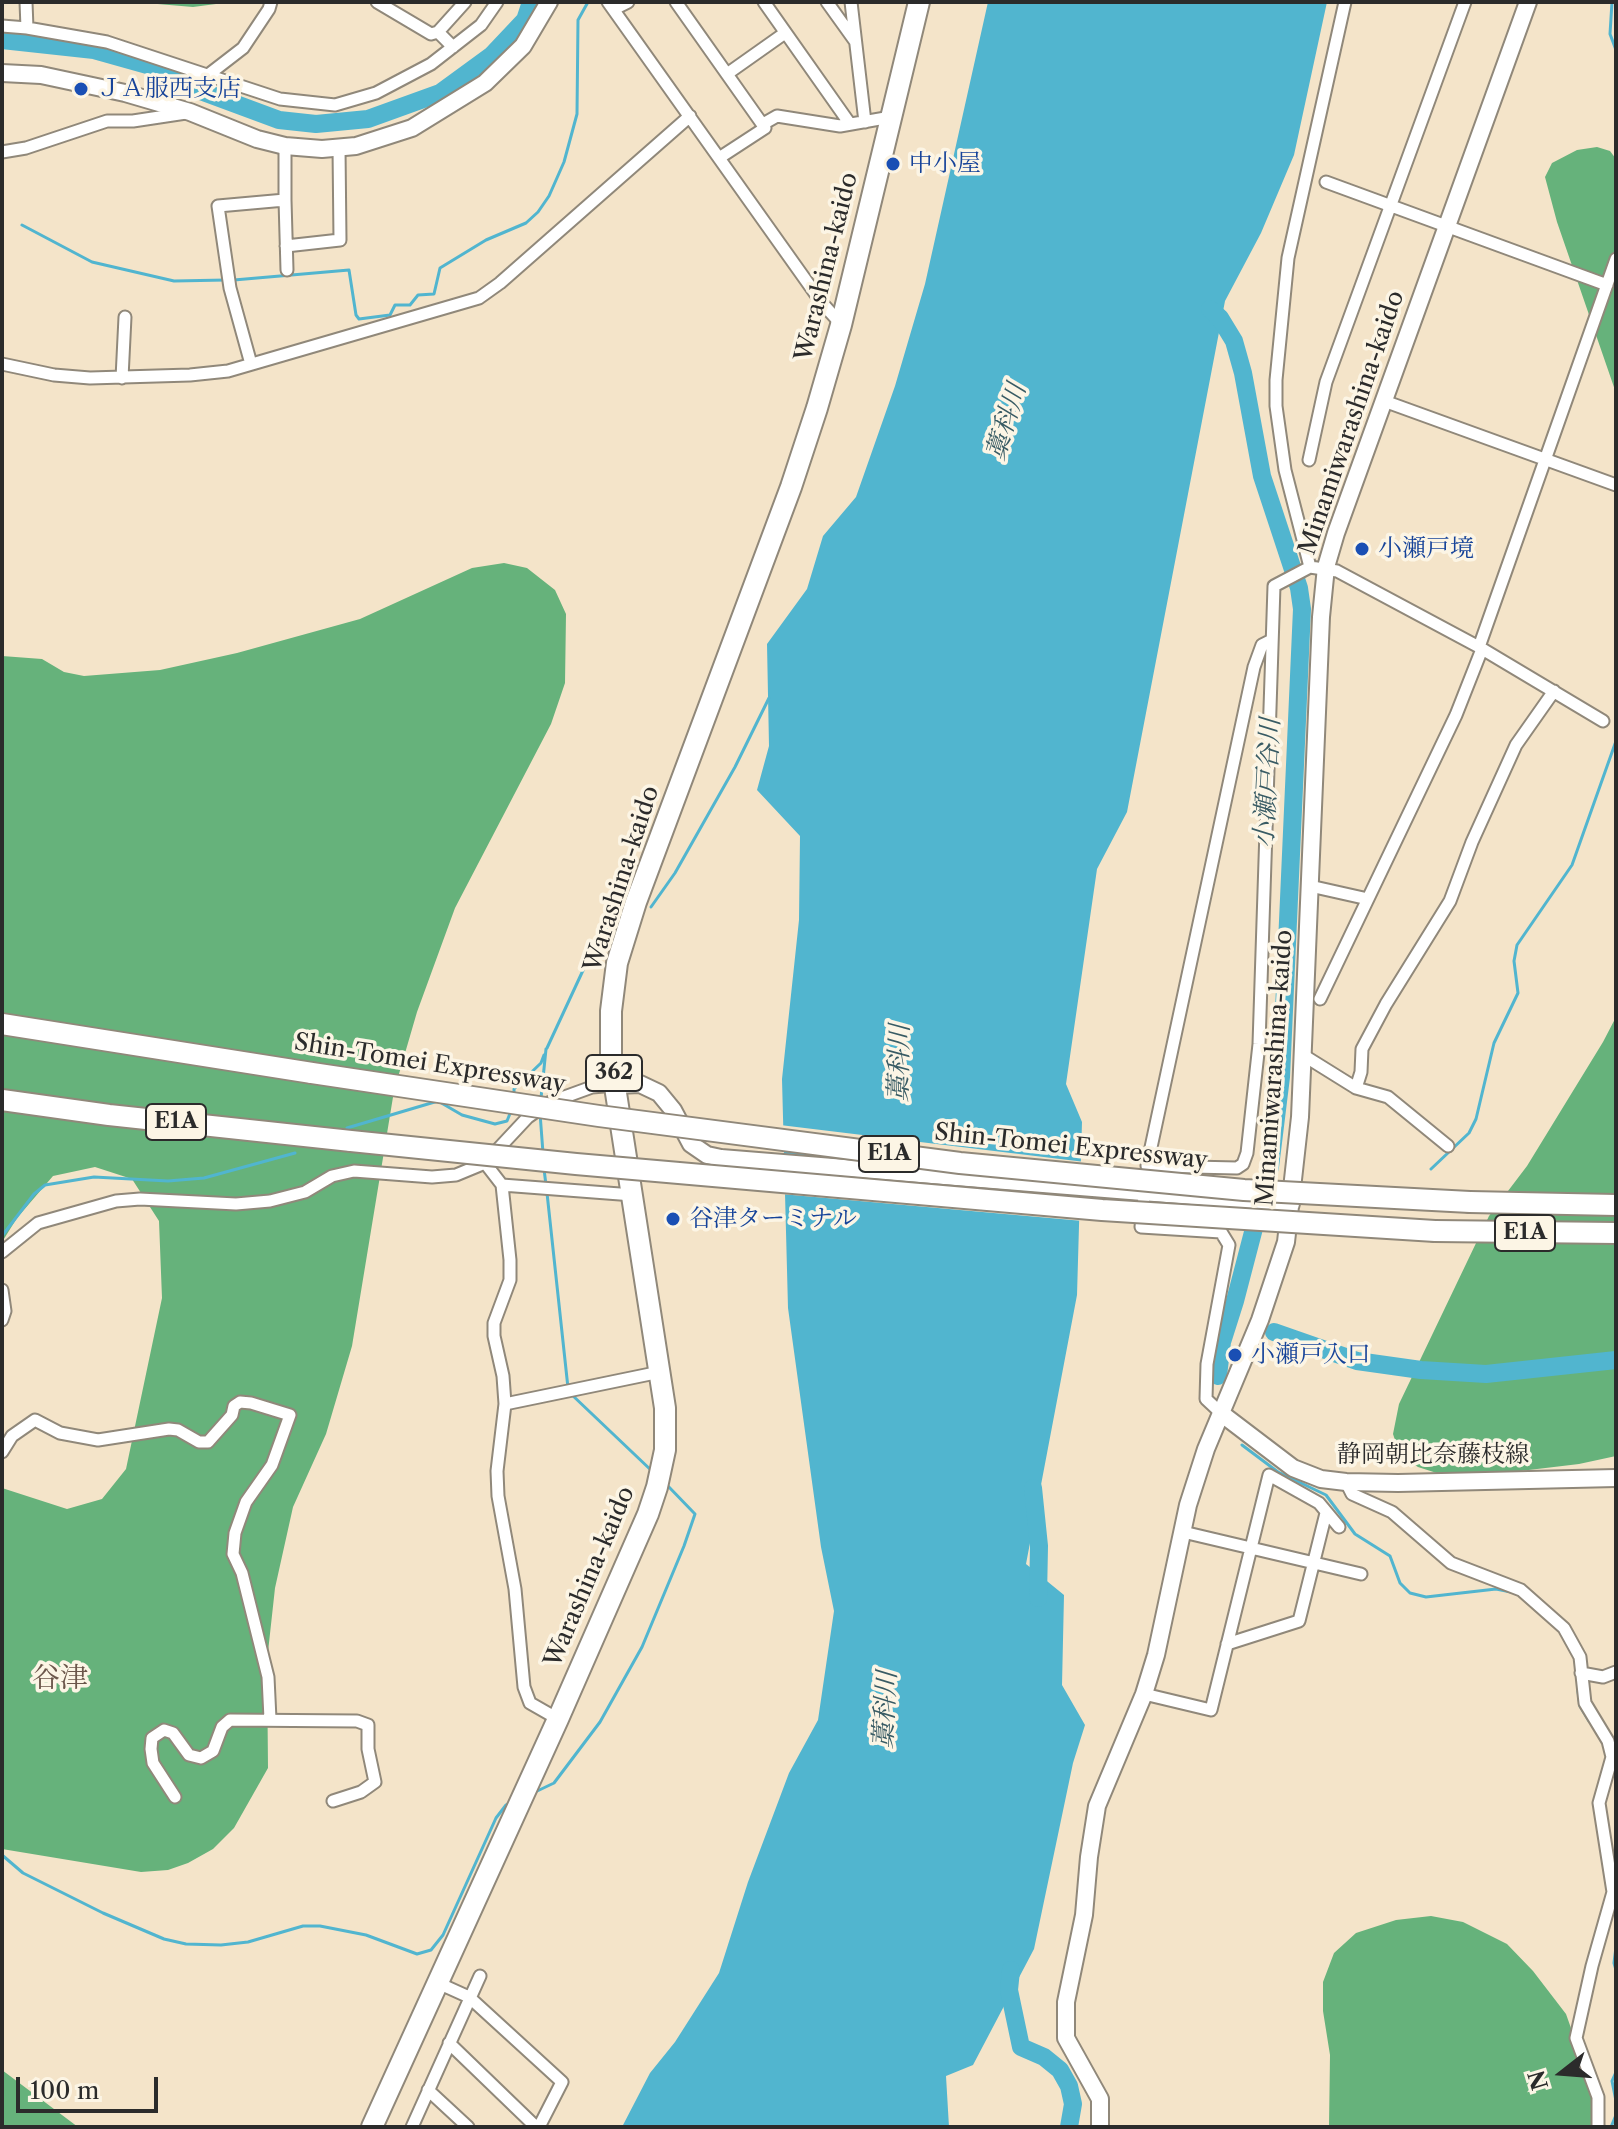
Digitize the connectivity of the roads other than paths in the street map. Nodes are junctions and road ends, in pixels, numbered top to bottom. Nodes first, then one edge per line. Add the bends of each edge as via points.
1 (26, 2) edge
2 (271, 2) edge
3 (377, 2) edge
4 (465, 2) edge
5 (497, 2) edge
6 (549, 2) edge
7 (628, 2) edge
8 (676, 2) edge
9 (764, 2) edge
10 (827, 2) edge
11 (851, 2) edge
12 (919, 2) edge
13 (1345, 2) edge
14 (1465, 2) edge
15 (1528, 2) edge
16 (611, 6) edge
17 (2, 26) edge
18 (27, 28) junction
19 (438, 32) junction
20 (785, 33) junction
21 (856, 41) junction
22 (453, 47) junction
23 (2, 73) edge
24 (727, 74) junction
25 (208, 75) junction
26 (190, 112) junction
27 (690, 116) junction
28 (891, 117) junction
29 (865, 122) junction
30 (763, 124) junction
31 (850, 124) junction
32 (285, 146) junction
33 (339, 148) junction
34 (2, 152) edge
35 (719, 158) junction
36 (1326, 182) dead end
37 (285, 200) junction
38 (1390, 205) junction
39 (1447, 226) junction
40 (286, 246) junction
41 (1616, 259) edge
42 (287, 270) dead end
43 (1607, 285) junction
44 (125, 317) dead end
45 (841, 325) junction
46 (2, 364) edge
47 (251, 364) junction
48 (122, 378) junction
49 (1384, 401) junction
50 (1309, 460) dead end
51 (1545, 460) junction
52 (1616, 485) edge
53 (1318, 567) junction
54 (1272, 640) junction
55 (1481, 648) junction
56 (1554, 691) junction
57 (1603, 721) dead end
58 (1310, 886) junction
59 (1368, 899) junction
60 (1320, 999) dead end
61 (2, 1024) edge
62 (1303, 1055) junction
63 (616, 1085) junction
64 (1356, 1088) junction
65 (2, 1100) edge
66 (1448, 1146) dead end
67 (485, 1163) junction
68 (1147, 1166) junction
69 (502, 1185) junction
70 (1144, 1193) junction
71 (634, 1195) junction
72 (1291, 1204) junction
73 (1616, 1205) edge
74 (1616, 1235) edge
75 (2, 1252) edge
76 (2, 1290) edge
77 (2, 1320) edge
78 (660, 1372) junction
79 (505, 1404) junction
80 (1222, 1414) junction
81 (2, 1452) edge
82 (1616, 1478) edge
83 (1346, 1482) junction
84 (1326, 1513) junction
85 (1339, 1527) dead end
86 (1183, 1532) junction
87 (1251, 1547) junction
88 (1314, 1562) junction
89 (1361, 1574) dead end
90 (1227, 1644) junction
91 (1616, 1672) edge
92 (1581, 1673) junction
93 (1144, 1694) junction
94 (270, 1719) junction
95 (558, 1719) junction
96 (175, 1797) dead end
97 (333, 1801) dead end
98 (480, 1976) dead end
99 (438, 1983) junction
100 (469, 1997) junction
101 (449, 2043) junction
102 (428, 2090) junction
103 (378, 2125) edge
104 (412, 2127) edge
105 (468, 2127) edge
106 (537, 2127) edge
107 (1100, 2127) edge
108 (1598, 2127) edge

1 - 18 street
2 - 25 street via 243,48
3 - 19 street via 431,34
4 - 19 street
5 - 22 street via 481,25
6 - 33 main road via 523,46 463,99 383,140
7 - 16 street
8 - 24 street
9 - 20 street
10 - 21 street
11 - 21 street
12 - 28 highway, Warashina-kaido / 362
13 - 53 street via 1288,258 1276,380 1285,470
14 - 38 street
15 - 39 main road, Minamiwarashina-kaido
16 - 27 street
17 - 18 street
18 - 25 street via 107,42
19 - 22 street
20 - 24 street
20 - 31 street
21 - 29 street
22 - 25 street via 376,93 335,105 280,99
23 - 26 main road via 41,75
24 - 30 street
26 - 32 main road
26 - 34 street via 107,121
27 - 35 street
27 - 47 street via 479,298
28 - 29 street
28 - 45 highway, Warashina-kaido / 362
29 - 31 street
30 - 31 street via 777,116
30 - 35 street via 765,128
32 - 33 main road
32 - 37 street
33 - 40 street via 340,240
35 - 45 street
36 - 38 street
37 - 40 street
37 - 47 street via 218,206 230,288
38 - 39 street
38 - 50 street via 1326,382
39 - 43 street
39 - 49 main road, Minamiwarashina-kaido
40 - 42 street
41 - 43 street
43 - 51 street
44 - 48 street
45 - 63 highway, Warashina-kaido / 362 via 791,487 617,963 610,1033
46 - 48 street via 54,375
47 - 48 street via 228,371
49 - 51 street
49 - 53 main road, Minamiwarashina-kaido
51 - 52 street
51 - 55 street
53 - 54 street via 1274,586
53 - 55 street via 1337,571
53 - 58 main road, Minamiwarashina-kaido via 1321,617
54 - 68 street via 1262,645 1254,667
54 - 68 street via 1259,1044 1247,1153 1237,1168
55 - 56 street
55 - 59 street via 1456,715
56 - 57 street
56 - 64 street via 1516,745 1450,901 1362,1049
58 - 59 street
58 - 62 main road, Minamiwarashina-kaido
59 - 60 street
61 - 73 highway, Shin-Tomei Expressway / E1A, bridge via 599,1116 960,1163 1229,1189
62 - 64 street
62 - 72 main road, Minamiwarashina-kaido
63 - 67 street via 592,1087 548,1103
63 - 70 main road via 640,1084 659,1093 691,1144 721,1158
63 - 71 highway, Warashina-kaido / 362
64 - 66 street via 1388,1097
65 - 74 highway, E1A, bridge via 576,1164 1102,1210 1435,1231
67 - 69 street
67 - 75 street via 456,1175 432,1177 354,1171 270,1201 116,1201 38,1223
68 - 70 street
69 - 71 street
69 - 79 street via 510,1280 494,1336
70 - 72 main road
70 - 80 street via 1141,1227 1221,1232 1229,1245 1207,1364 1206,1399
71 - 78 highway, Warashina-kaido / 362
72 - 80 main road, Minamiwarashina-kaido via 1286,1242
76 - 77 street
78 - 79 street
78 - 95 highway, Warashina-kaido / 362 via 665,1450 657,1487
79 - 95 street via 497,1484 524,1687 530,1703
80 - 83 main road, 静岡朝比奈藤枝線 via 1293,1468
80 - 86 main road, Minamiwarashina-kaido via 1206,1449
81 - 94 street via 12,1436 35,1420 60,1433 98,1440 169,1429 208,1442 240,1402 290,1415 272,1465 246,1502 233,1554 268,1677
82 - 83 main road, 静岡朝比奈藤枝線
83 - 92 street via 1352,1494 1392,1512 1451,1563 1508,1583 1532,1599 1564,1628 1580,1657
84 - 85 street
84 - 87 street via 1319,1503 1269,1475
84 - 88 street
86 - 87 street
86 - 93 main road, Minamiwarashina-kaido
87 - 88 street
87 - 90 street
88 - 89 street
88 - 90 street via 1299,1621
90 - 93 street via 1211,1710
91 - 92 street via 1603,1677
92 - 108 street via 1585,1703 1612,1757 1599,1803 1613,1892 1576,2038 1598,2097
93 - 107 main road, Minamiwarashina-kaido via 1097,1806 1084,1915 1066,2002 1066,2038 1100,2099
94 - 96 street via 230,1720 213,1751 201,1758 189,1755 173,1733 164,1730 152,1738 153,1763
94 - 97 street via 368,1725 375,1782
95 - 99 highway, Warashina-kaido / 362
98 - 100 street
99 - 100 street
99 - 103 highway, Warashina-kaido / 362
100 - 101 street
100 - 106 street via 562,2082
101 - 102 street
101 - 106 street
102 - 104 street
102 - 105 street

